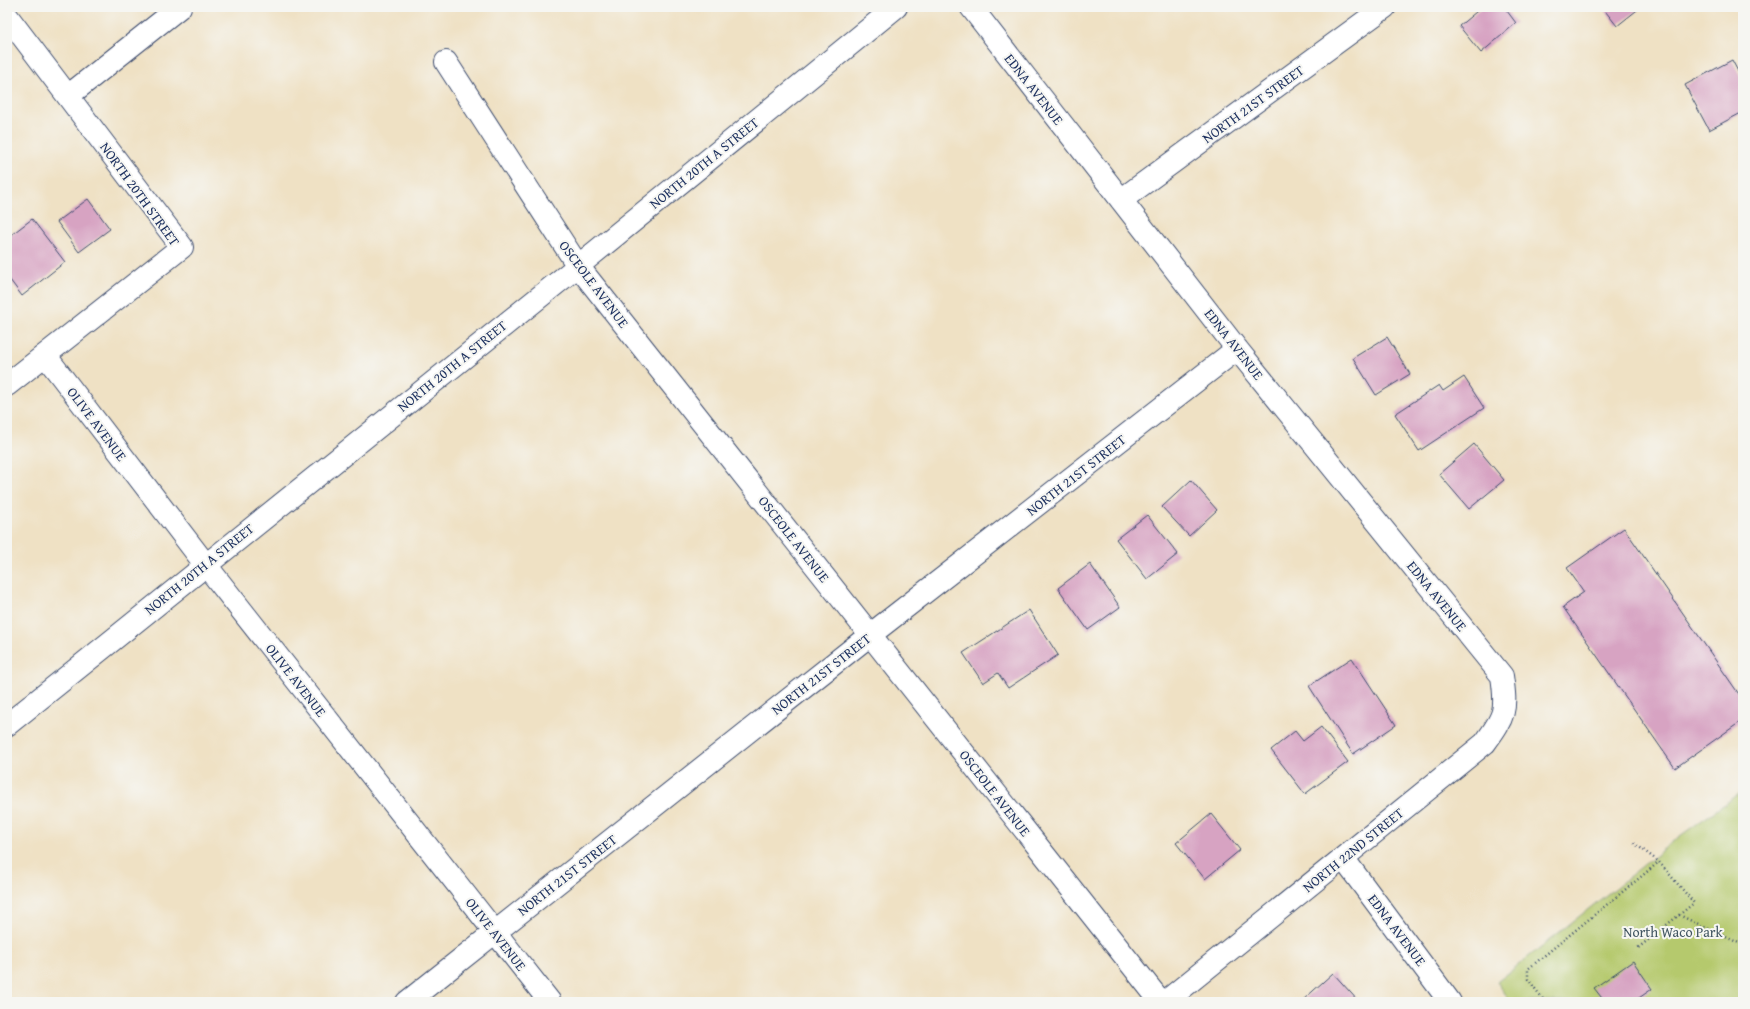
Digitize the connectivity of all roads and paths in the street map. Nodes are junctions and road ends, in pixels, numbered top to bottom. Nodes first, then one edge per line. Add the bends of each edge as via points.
1 (180, 7) edge
2 (896, 7) edge
3 (971, 7) edge
4 (1385, 7) edge
5 (7, 16) edge
6 (446, 62) dead end
7 (68, 96) junction
8 (1121, 200) junction
9 (578, 266) junction
10 (1237, 349) junction
11 (45, 355) junction
12 (7, 385) edge
13 (205, 564) junction
14 (870, 635) junction
15 (1502, 676) joint
16 (7, 725) edge
17 (1634, 843) dead end
18 (1343, 858) junction
19 (1659, 862) junction
20 (1679, 915) junction
21 (494, 932) junction
22 (1743, 945) edge
23 (1638, 948) dead end
24 (407, 1002) edge
25 (550, 1002) edge
26 (1161, 1002) edge
27 (1164, 1002) edge
28 (1450, 1002) edge
29 (1545, 1002) edge

1 - 7 street
2 - 9 street, NORTH 20TH A STREET
3 - 8 street, EDNA AVENUE
4 - 8 street, NORTH 21ST STREET
5 - 7 street
6 - 9 street, OSCEOLE AVENUE
7 - 11 street, NORTH 20TH STREET via 182,247
8 - 10 street, EDNA AVENUE
9 - 13 street, NORTH 20TH A STREET
9 - 14 street, OSCEOLE AVENUE
10 - 14 street, NORTH 21ST STREET
10 - 15 street, EDNA AVENUE
11 - 12 street, NORTH 20TH STREET
11 - 13 street, OLIVE AVENUE
13 - 16 street, NORTH 20TH A STREET
13 - 21 street, OLIVE AVENUE
14 - 21 street, NORTH 21ST STREET
14 - 26 street, OSCEOLE AVENUE
15 - 18 street, NORTH 22ND STREET via 1505,700 1502,717 1485,743
17 - 19 path
18 - 27 street, NORTH 22ND STREET
18 - 28 street, EDNA AVENUE
19 - 20 path via 1694,903
19 - 29 path via 1528,969 1528,979
20 - 22 path
20 - 23 path
21 - 24 street, NORTH 21ST STREET
21 - 25 street, OLIVE AVENUE

